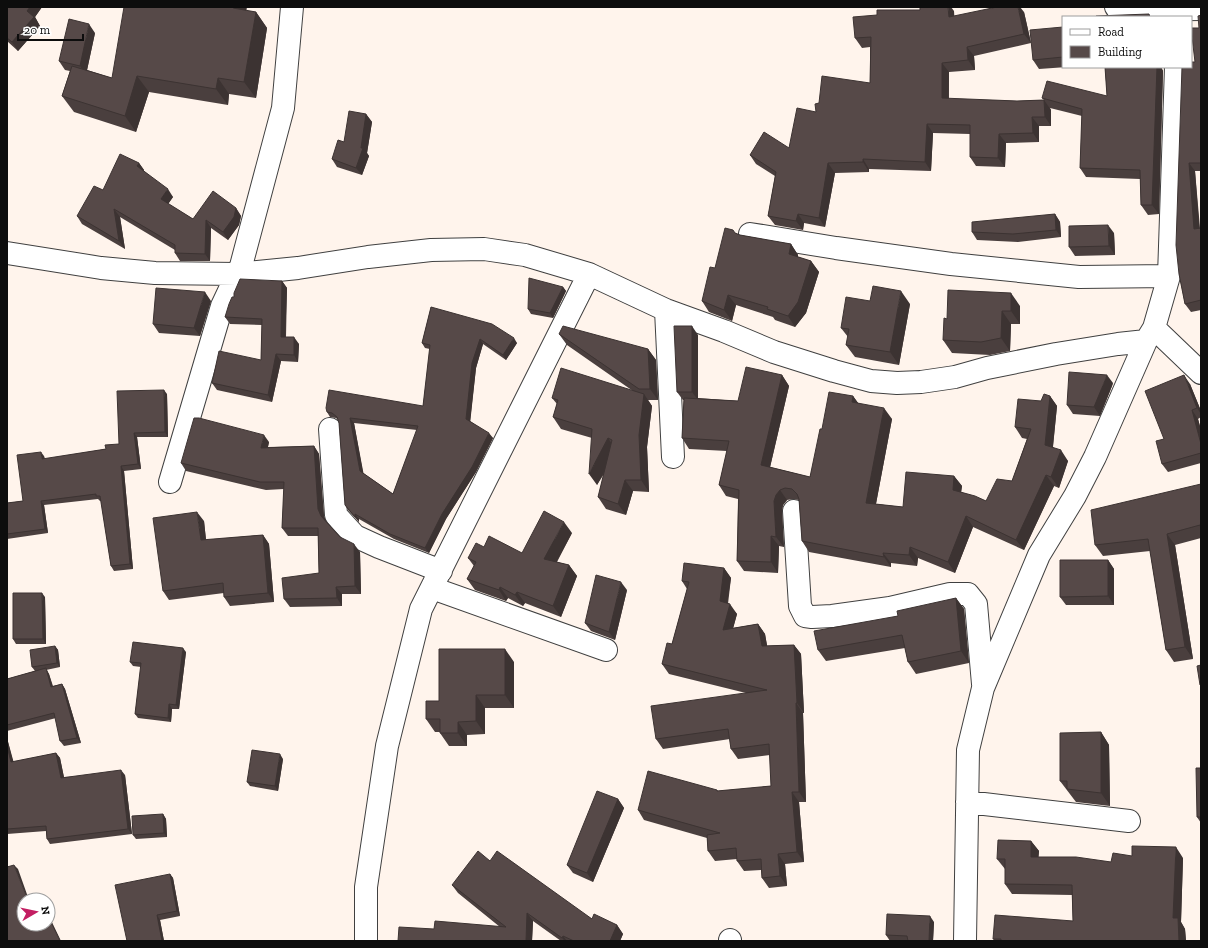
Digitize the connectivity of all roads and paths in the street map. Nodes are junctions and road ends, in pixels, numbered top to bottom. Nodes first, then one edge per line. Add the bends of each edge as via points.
1 (292, 7) edge
2 (1116, 7) edge
3 (1201, 9) edge
4 (1178, 13) edge
5 (1176, 68) edge
6 (750, 234) dead end
7 (7, 253) edge
8 (237, 274) junction
9 (589, 274) junction
10 (1168, 276) junction
11 (666, 310) junction
12 (1150, 335) junction
13 (1201, 373) edge
14 (330, 429) dead end
15 (673, 457) dead end
16 (170, 482) dead end
17 (794, 511) dead end
18 (436, 580) junction
19 (606, 650) dead end
20 (983, 688) junction
21 (967, 802) junction
22 (1129, 821) dead end
23 (366, 941) edge
24 (965, 941) edge

1 - 8 street via 283,108
2 - 4 street via 1123,10
3 - 4 street
5 - 10 street
6 - 10 street via 950,264 1079,277
7 - 8 street via 101,268 155,273
8 - 9 street via 431,250 484,249 525,255
8 - 16 street via 222,306
9 - 11 street
9 - 18 street
10 - 12 street
11 - 12 street via 774,352 834,371 871,381 897,383 948,378 1056,354 1118,344
11 - 15 street
12 - 13 street
12 - 20 street via 1095,457 1039,555
14 - 18 street via 336,515 355,536
17 - 20 street via 800,606 805,616 832,616 890,608 950,594 968,594 976,604
18 - 19 street
18 - 23 street via 422,609 387,746 366,887
20 - 21 street via 968,750
21 - 22 street
21 - 24 street

